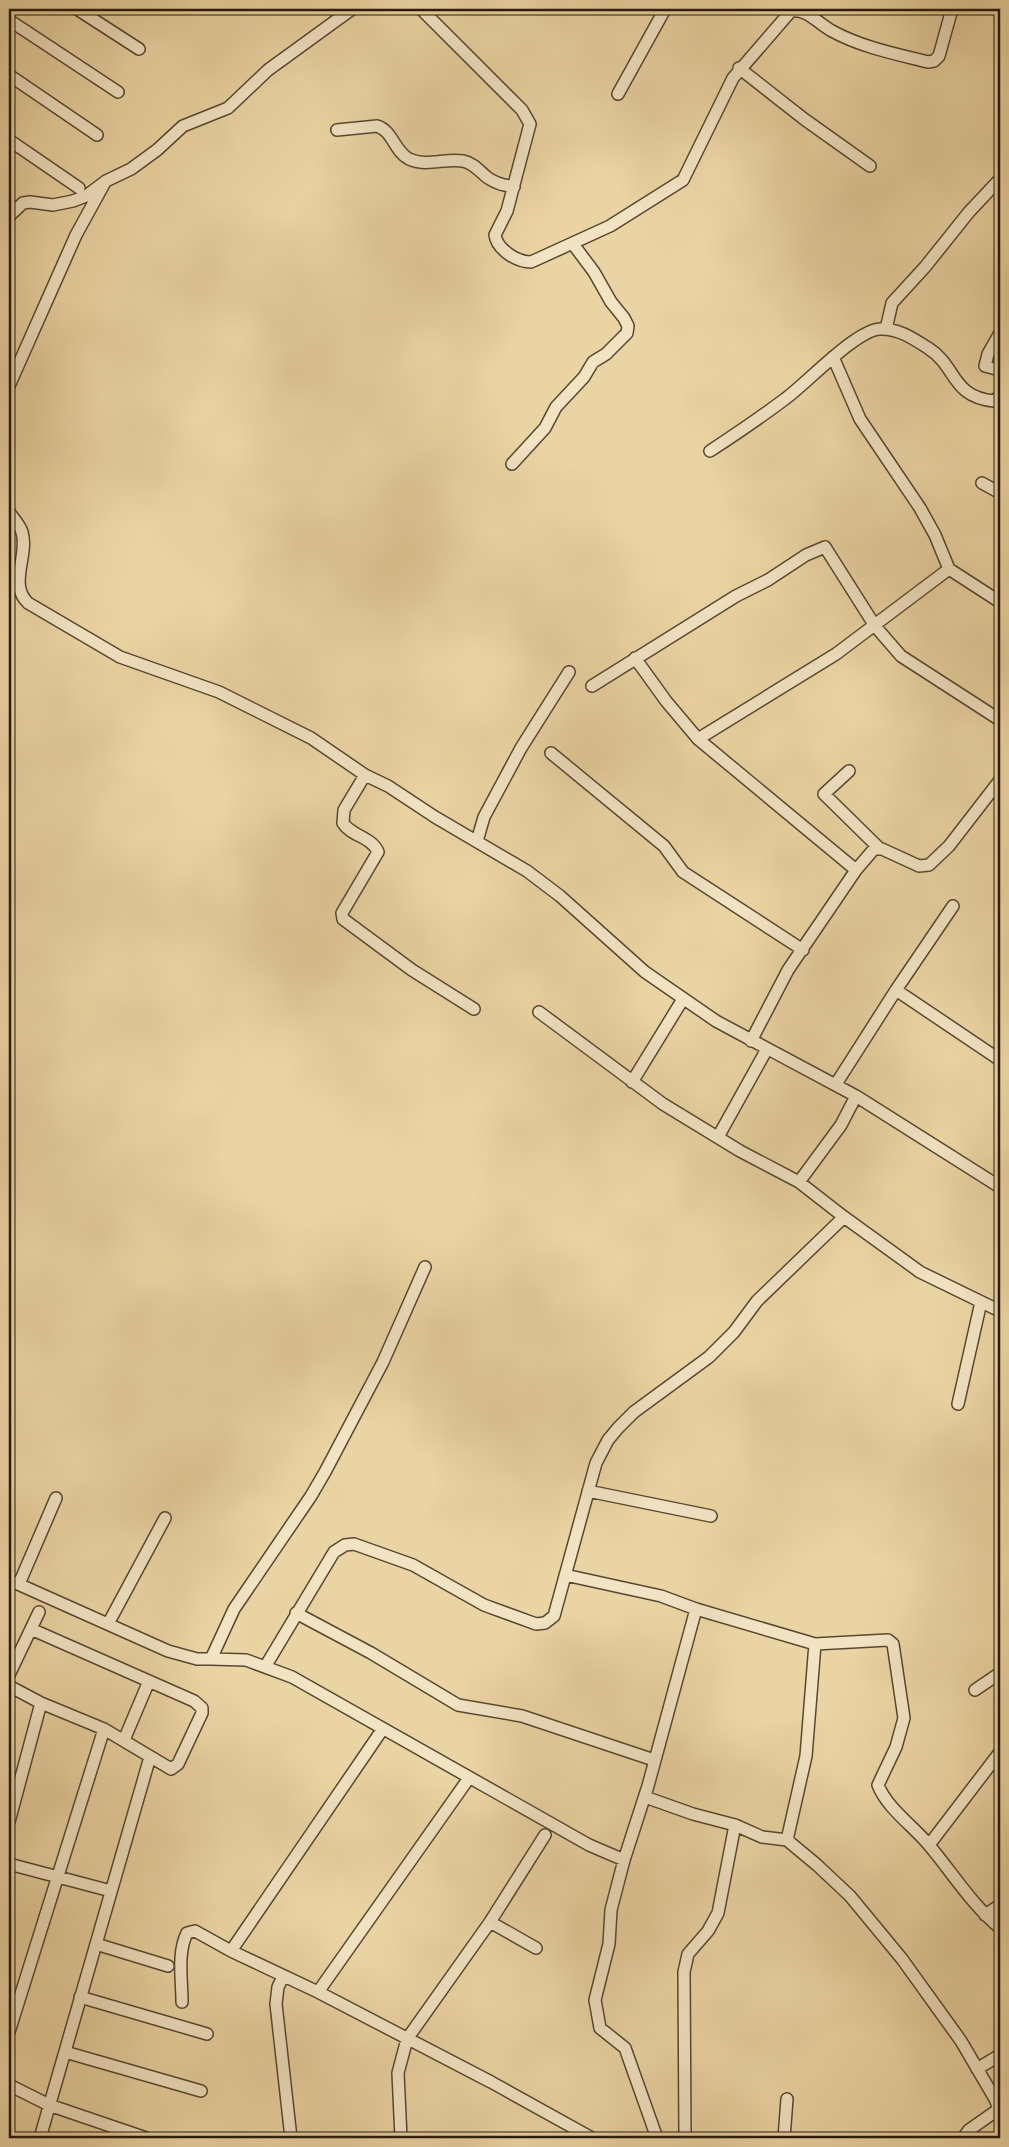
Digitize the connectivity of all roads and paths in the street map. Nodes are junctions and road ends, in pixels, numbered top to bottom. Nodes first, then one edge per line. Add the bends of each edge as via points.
1 (77, 9) edge
2 (352, 9) edge
3 (421, 9) edge
4 (665, 9) edge
5 (796, 9) edge
6 (952, 9) edge
7 (433, 14) edge
8 (9, 20) edge
9 (140, 49) dead end
10 (739, 68) junction
11 (9, 75) edge
12 (118, 92) dead end
13 (618, 94) dead end
14 (337, 130) dead end
15 (97, 135) dead end
16 (9, 140) edge
17 (870, 166) dead end
18 (1000, 179) edge
19 (106, 181) junction
20 (514, 187) junction
21 (79, 188) dead end
22 (9, 216) edge
23 (573, 244) junction
24 (886, 329) junction
25 (1000, 333) edge
26 (833, 357) junction
27 (1000, 370) edge
28 (9, 386) edge
29 (1000, 396) edge
30 (710, 451) dead end
31 (512, 464) dead end
32 (982, 483) dead end
33 (1000, 493) edge
34 (9, 512) edge
35 (949, 569) junction
36 (1000, 602) edge
37 (875, 626) junction
38 (635, 658) junction
39 (569, 672) dead end
40 (592, 686) dead end
41 (1000, 720) edge
42 (698, 739) junction
43 (551, 753) dead end
44 (849, 770) dead end
45 (365, 775) junction
46 (1000, 780) edge
47 (477, 842) junction
48 (878, 847) junction
49 (856, 870) junction
50 (952, 906) dead end
51 (803, 950) junction
52 (896, 990) junction
53 (683, 999) junction
54 (474, 1009) dead end
55 (539, 1012) dead end
56 (750, 1041) junction
57 (767, 1049) junction
58 (1000, 1060) edge
59 (632, 1082) junction
60 (836, 1084) junction
61 (856, 1096) junction
62 (718, 1137) junction
63 (799, 1182) junction
64 (1000, 1187) edge
65 (844, 1217) junction
66 (425, 1267) dead end
67 (981, 1302) junction
68 (1000, 1311) edge
69 (958, 1404) dead end
70 (588, 1491) junction
71 (56, 1498) dead end
72 (711, 1516) dead end
73 (165, 1518) dead end
74 (565, 1575) junction
75 (14, 1582) edge
76 (696, 1609) junction
77 (40, 1612) dead end
78 (296, 1613) junction
79 (108, 1624) junction
80 (32, 1629) junction
81 (815, 1644) junction
82 (211, 1659) junction
83 (265, 1667) junction
84 (1000, 1673) edge
85 (9, 1675) edge
86 (149, 1681) junction
87 (9, 1686) edge
88 (975, 1690) dead end
89 (41, 1703) junction
90 (104, 1729) junction
91 (382, 1730) junction
92 (124, 1740) junction
93 (1000, 1752) edge
94 (150, 1757) junction
95 (654, 1760) junction
96 (469, 1778) junction
97 (645, 1797) junction
98 (9, 1822) edge
99 (735, 1825) junction
100 (545, 1835) dead end
101 (787, 1840) junction
102 (929, 1845) junction
103 (624, 1860) junction
104 (9, 1864) edge
105 (58, 1877) junction
106 (111, 1891) junction
107 (1000, 1905) edge
108 (985, 1915) junction
109 (490, 1922) junction
110 (1000, 1928) edge
111 (96, 1944) junction
112 (536, 1948) dead end
113 (231, 1951) junction
114 (168, 1966) dead end
115 (283, 1977) junction
116 (318, 1992) junction
117 (80, 1998) junction
118 (182, 2002) dead end
119 (9, 2032) edge
120 (207, 2034) dead end
121 (407, 2039) junction
122 (65, 2052) junction
123 (1000, 2055) edge
124 (977, 2069) junction
125 (9, 2085) edge
126 (201, 2091) dead end
127 (787, 2099) dead end
128 (49, 2105) junction
129 (1000, 2108) edge
130 (40, 2138) edge
131 (146, 2138) edge
132 (291, 2138) edge
133 (401, 2138) edge
134 (592, 2138) edge
135 (657, 2138) edge
136 (685, 2138) edge
137 (784, 2138) edge
138 (963, 2138) edge

1 - 9 street
2 - 19 street via 268,70 228,108 183,126 131,169
3 - 7 street
4 - 13 street
5 - 6 street via 841,36 928,62 939,56
5 - 10 street via 786,14
7 - 20 street via 528,118 530,131
8 - 12 street
10 - 17 street
10 - 23 street via 724,92 683,180 610,226
11 - 15 street
14 - 20 street via 377,126 383,128 401,154 409,159 430,163 464,161 498,184
16 - 21 street
18 - 24 street via 892,302
19 - 22 street via 73,201 53,205 24,203
19 - 28 street via 76,235
20 - 23 street via 495,235 509,254 523,262 531,262
23 - 31 street via 624,318 627,333 593,362 584,377 560,402 545,428
24 - 26 street via 866,334
24 - 29 street via 909,336 931,350 960,387 972,396 994,401
25 - 27 street via 985,366
26 - 30 street via 788,397
26 - 35 street via 860,419 924,515
32 - 33 street
34 - 45 street via 22,531 24,553 18,581 21,596 28,603 120,658 219,692 283,724
35 - 36 street
35 - 37 street
37 - 38 street via 825,547 806,555
37 - 41 street via 901,656
37 - 42 street
38 - 40 street
38 - 42 street via 666,702
39 - 47 street via 521,748 484,817
42 - 49 street
43 - 51 street via 664,846 683,872
44 - 48 street via 824,794
45 - 47 street
45 - 54 street via 344,810 343,823 373,844 378,852 342,913 343,919 412,970
46 - 48 street via 950,846 929,865 919,866
47 - 53 street via 527,871 560,896 645,972
48 - 49 street
49 - 51 street
50 - 52 street
51 - 56 street via 788,970
52 - 58 street
52 - 60 street
53 - 56 street
53 - 59 street
55 - 59 street
56 - 57 street
57 - 60 street
57 - 62 street
59 - 62 street
60 - 61 street
61 - 63 street via 842,1126
61 - 64 street
62 - 63 street
63 - 65 street
65 - 67 street via 920,1272
65 - 70 street via 764,1294 709,1357 634,1412 618,1428 596,1463
66 - 82 street via 383,1362 325,1472 234,1609
67 - 68 street
67 - 69 street
70 - 72 street
70 - 74 street
71 - 75 street
73 - 79 street
74 - 76 street via 660,1596
74 - 78 street via 554,1616 545,1623 536,1624 484,1605 413,1565 354,1544 345,1545 334,1552
75 - 79 street
76 - 81 street
76 - 95 street
77 - 80 street
78 - 83 street
78 - 95 street via 371,1652 458,1704 522,1716
79 - 82 street via 183,1656
80 - 85 street
80 - 86 street
81 - 101 street via 806,1756
81 - 102 street via 888,1640 893,1644 904,1718 896,1747 878,1785 890,1803
82 - 83 street via 246,1660
83 - 91 street via 292,1677
84 - 88 street
86 - 92 street
86 - 94 street via 194,1701 202,1708 174,1768 166,1768
87 - 89 street
89 - 90 street
89 - 98 street
90 - 92 street
90 - 105 street
91 - 96 street
91 - 113 street
92 - 94 street
93 - 102 street
94 - 106 street
95 - 97 street
96 - 103 street via 589,1845
96 - 116 street
97 - 99 street
97 - 103 street
99 - 101 street via 762,1836
99 - 136 street via 718,1913 708,1931 688,1954 684,1972
100 - 109 street
101 - 124 street via 850,1896 890,1944 961,2041
102 - 108 street
103 - 135 street via 611,1910 609,1944 595,2000 596,2014 602,2030 625,2048
104 - 105 street
105 - 106 street
105 - 119 street
106 - 111 street
107 - 108 street
108 - 110 street
109 - 112 street
109 - 121 street
111 - 114 street
111 - 117 street
113 - 115 street
113 - 118 street via 198,1932 187,1933 181,1963
115 - 116 street
115 - 132 street via 276,2004
116 - 121 street
117 - 120 street
117 - 122 street
121 - 133 street via 398,2073
121 - 134 street
122 - 126 street
122 - 128 street
123 - 124 street
124 - 129 street
125 - 128 street
127 - 137 street
128 - 130 street
128 - 131 street
129 - 138 street

